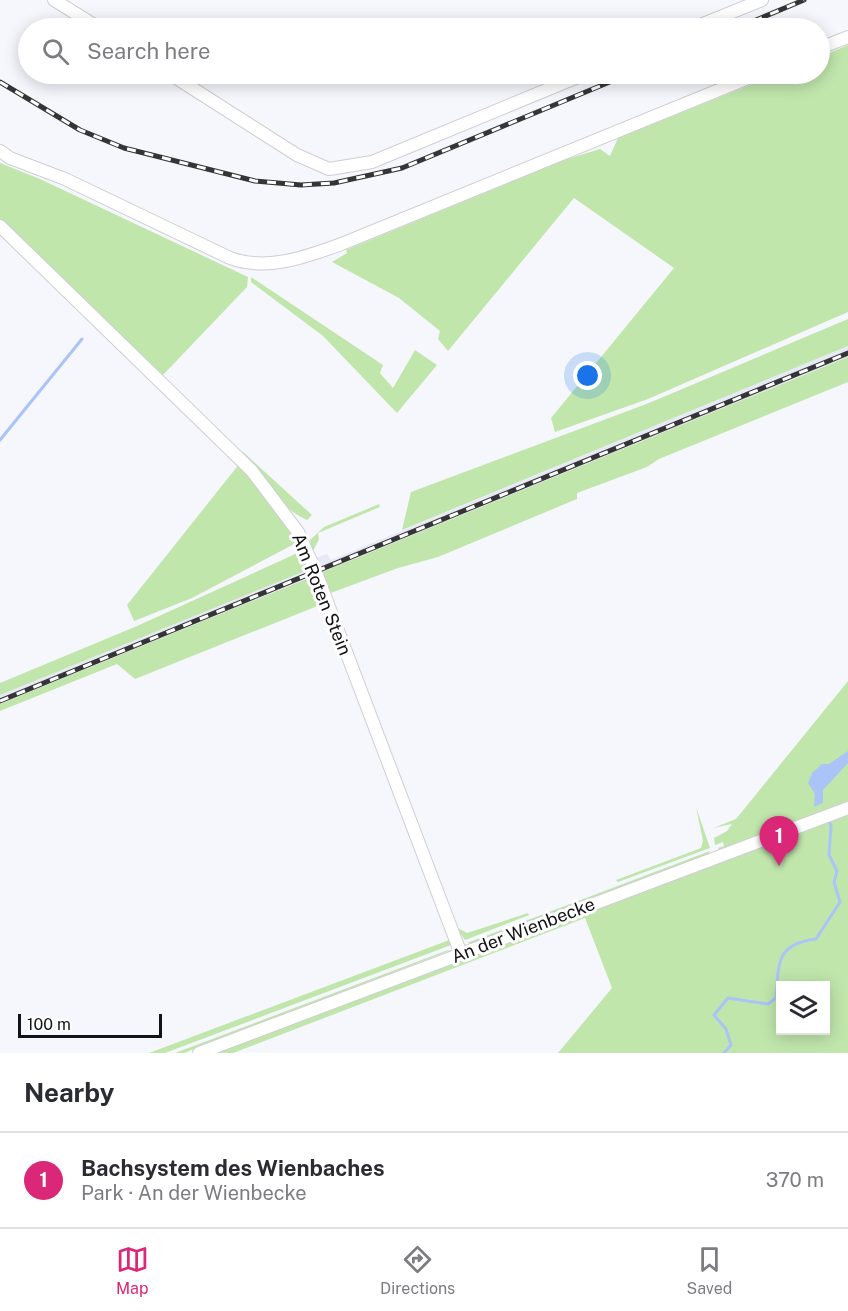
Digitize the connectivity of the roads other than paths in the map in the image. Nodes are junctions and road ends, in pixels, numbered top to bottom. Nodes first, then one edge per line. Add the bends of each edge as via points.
1 (54, 0) edge
2 (762, 0) edge
3 (83, 18) edge
4 (718, 18) edge
5 (848, 37) edge
6 (830, 44) edge
7 (186, 84) edge
8 (561, 84) edge
9 (734, 84) edge
10 (0, 151) edge
11 (0, 226) edge
12 (848, 808) edge
13 (461, 954) junction
14 (199, 1053) edge

1 - 3 street
2 - 4 street
5 - 6 street
7 - 8 street via 297,155 329,169 372,162
9 - 10 street via 344,243 281,262 246,263 230,258
11 - 13 street, Am Roten Stein via 239,457 298,532
12 - 13 street, An der Wienbecke
13 - 14 street, An der Wienbecke

